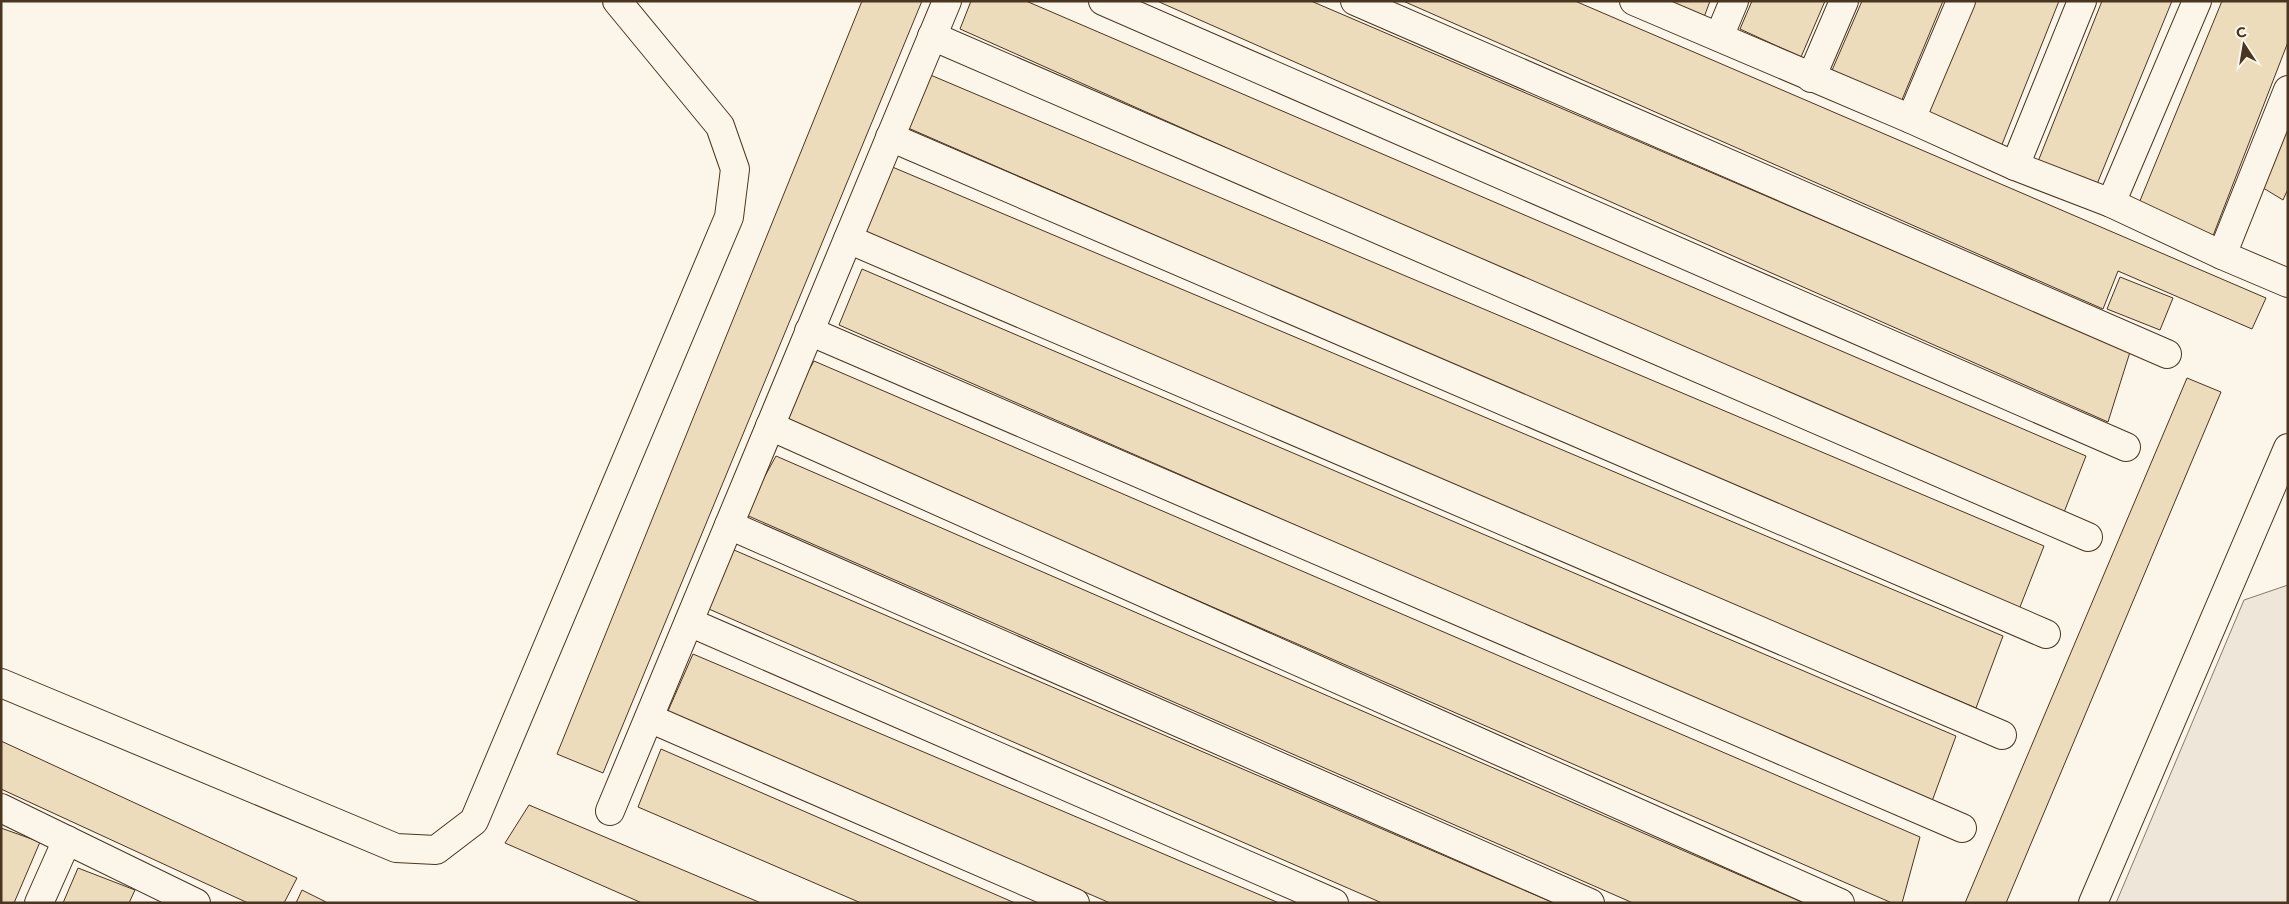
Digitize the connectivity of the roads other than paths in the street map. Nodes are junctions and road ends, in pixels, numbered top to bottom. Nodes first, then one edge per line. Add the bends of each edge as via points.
1 (617, 1) edge
2 (947, 1) edge
3 (1103, 1) edge
4 (1355, 1) edge
5 (1634, 1) edge
6 (1734, 1) edge
7 (1844, 1) edge
8 (1961, 1) edge
9 (2082, 1) edge
10 (2196, 1) edge
11 (932, 36) junction
12 (1719, 37) junction
13 (1811, 78) junction
14 (2288, 90) edge
15 (1910, 119) junction
16 (890, 137) junction
17 (2015, 166) junction
18 (2111, 203) junction
19 (848, 239) junction
20 (2222, 255) junction
21 (2288, 283) edge
22 (809, 331) junction
23 (2167, 354) dead end
24 (770, 426) junction
25 (2126, 447) dead end
26 (2288, 448) edge
27 (729, 525) junction
28 (2088, 537) dead end
29 (689, 622) junction
30 (2046, 634) dead end
31 (1, 682) edge
32 (649, 718) junction
33 (2002, 736) dead end
34 (1, 808) edge
35 (610, 811) dead end
36 (1962, 828) dead end
37 (67, 840) junction
38 (158, 894) edge
39 (40, 903) edge
40 (196, 903) edge
41 (1075, 903) edge
42 (1334, 903) edge
43 (1590, 903) edge
44 (1840, 903) edge
45 (2093, 903) edge

1 - 31 street via 720,126 735,169 729,217 474,821 436,850 396,848
2 - 11 street
3 - 25 street
4 - 23 street
5 - 12 street
6 - 12 street
7 - 13 street
8 - 15 street
9 - 17 street
10 - 18 street
11 - 16 street
11 - 28 street
12 - 13 street
13 - 15 street
14 - 20 street
15 - 17 street
16 - 19 street
16 - 30 street
17 - 18 street
18 - 20 street
19 - 22 street
19 - 33 street
20 - 21 street
22 - 24 street
22 - 36 street
24 - 27 street
24 - 44 street
26 - 45 street
27 - 29 street
27 - 43 street
29 - 32 street
29 - 42 street
32 - 35 street
32 - 41 street
34 - 37 street
37 - 38 street
37 - 39 street
38 - 40 street

